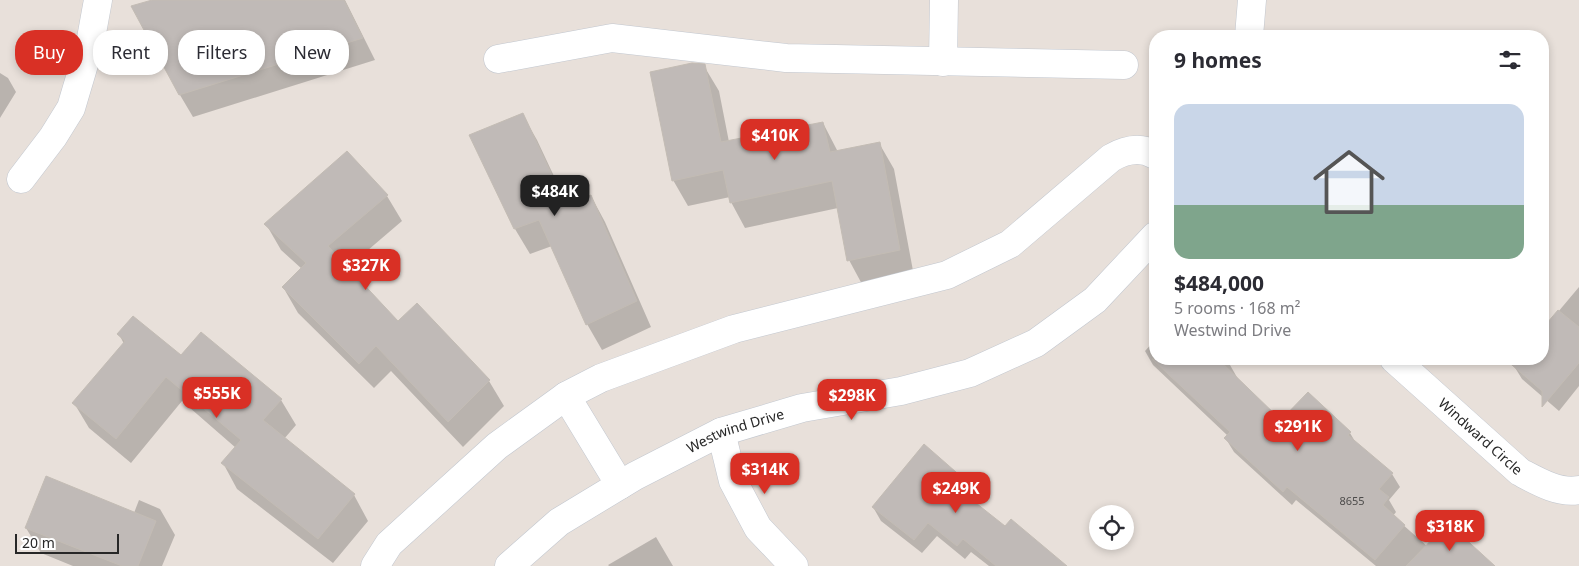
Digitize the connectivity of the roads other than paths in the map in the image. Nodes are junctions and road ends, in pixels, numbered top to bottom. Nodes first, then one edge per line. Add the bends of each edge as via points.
1 (98, 0) edge
2 (944, 0) edge
3 (1252, 0) edge
4 (1250, 30) edge
5 (498, 59) dead end
6 (943, 62) junction
7 (1124, 65) dead end
8 (1149, 153) edge
9 (21, 179) dead end
10 (1149, 243) edge
11 (1401, 365) edge
12 (566, 396) junction
13 (721, 432) junction
14 (620, 486) junction
15 (1579, 490) edge
16 (375, 566) edge
17 (509, 566) edge
18 (794, 566) edge

1 - 9 street via 90,44 71,108
2 - 6 street
3 - 4 street
5 - 6 street via 612,38 786,58
6 - 7 street
8 - 12 street via 1123,151 1111,158 1010,244 947,275 734,329 601,378
10 - 13 street, Westwind Drive via 1096,300 1036,343 970,373 901,391 802,408
11 - 15 street, Windward Circle via 1520,472 1544,484
12 - 14 street
12 - 16 street via 497,446 389,544
13 - 14 street, Westwind Drive
13 - 18 street via 733,481 758,528
14 - 17 street, Westwind Drive via 559,522

